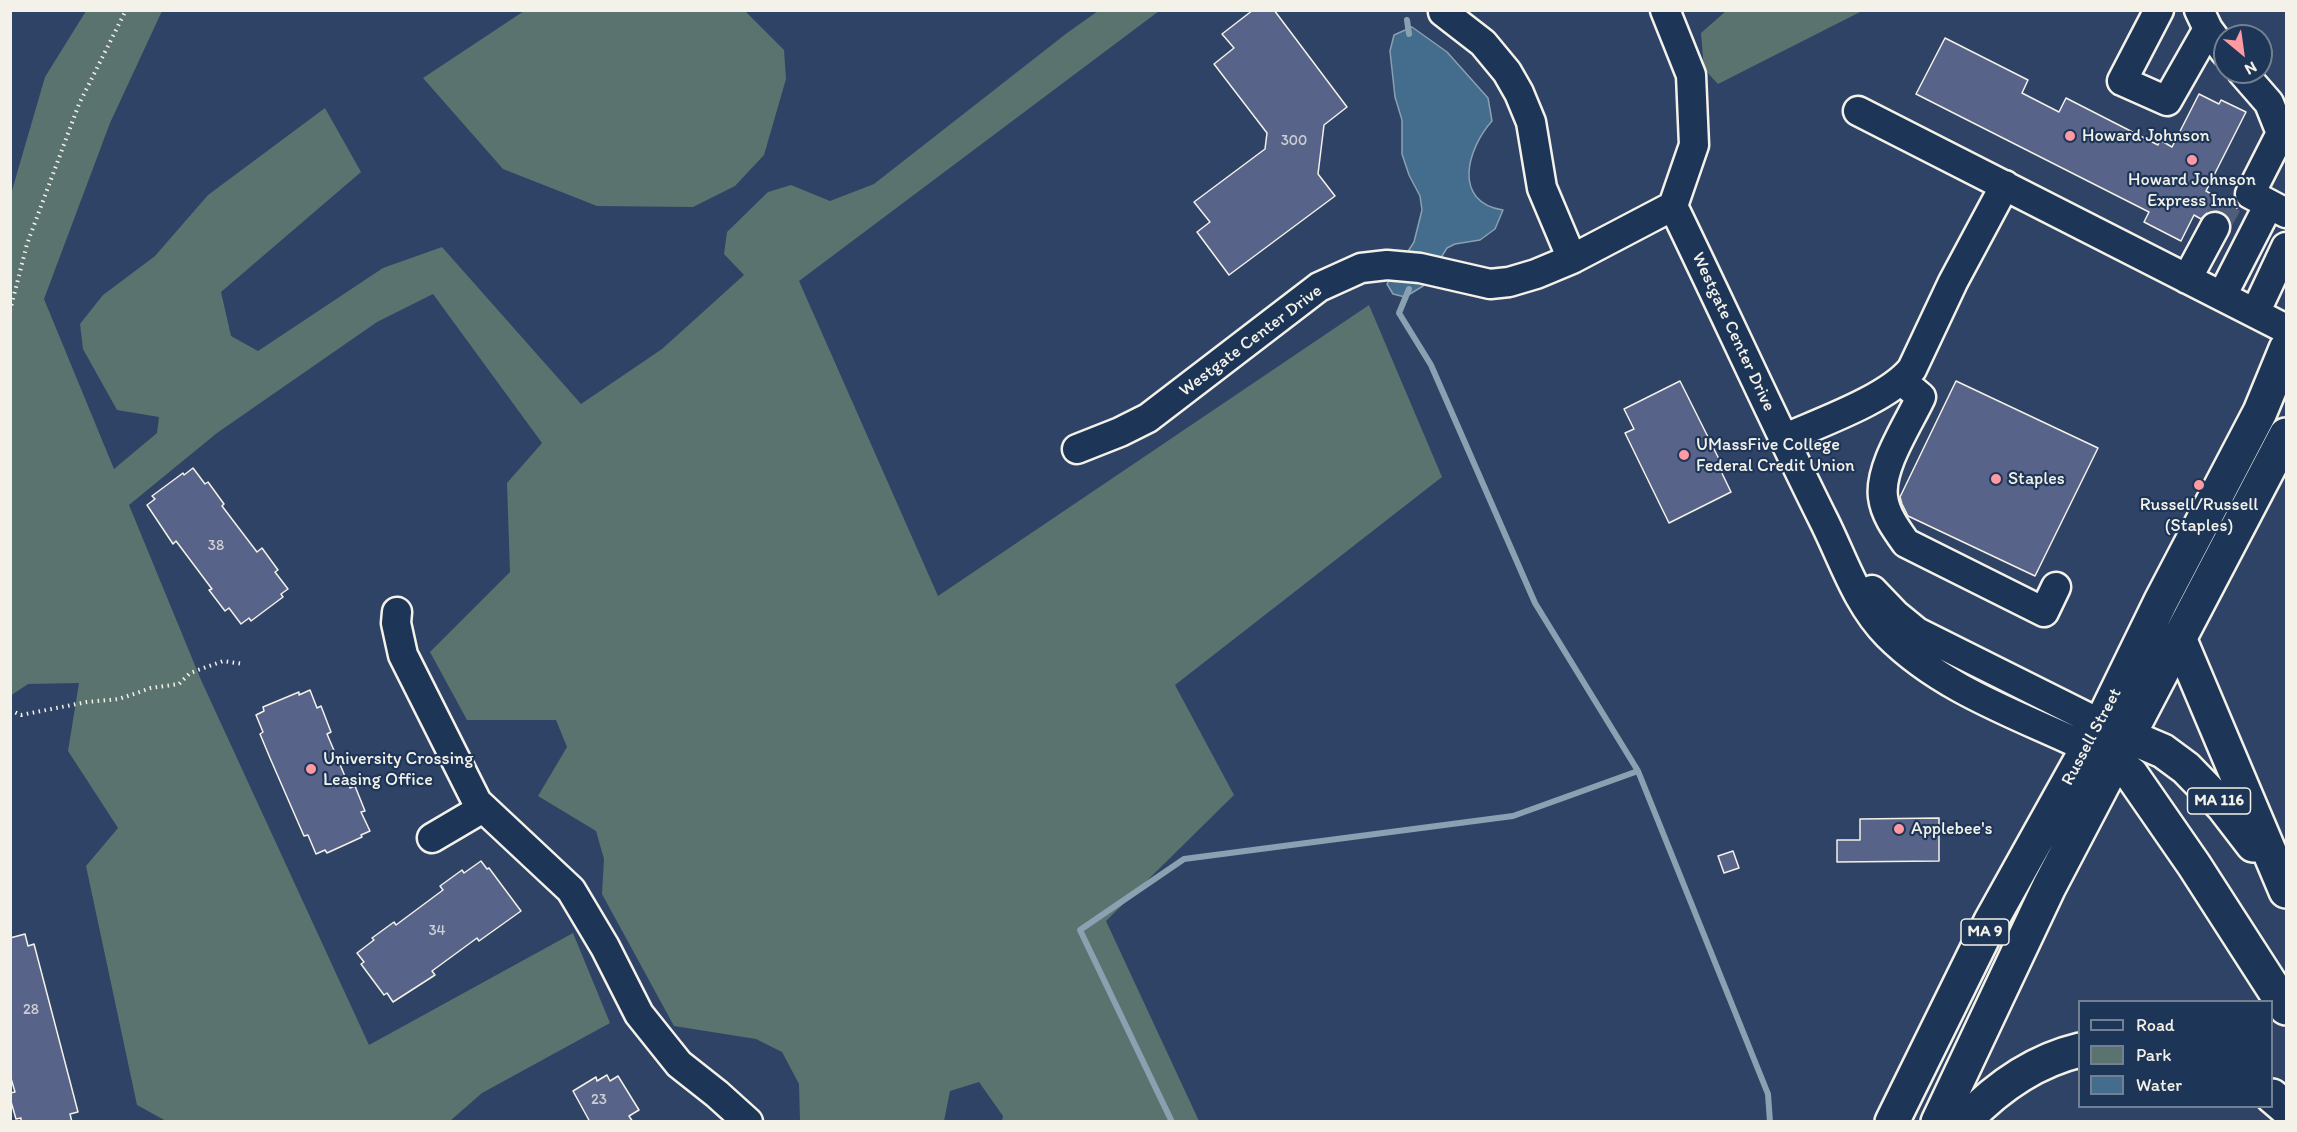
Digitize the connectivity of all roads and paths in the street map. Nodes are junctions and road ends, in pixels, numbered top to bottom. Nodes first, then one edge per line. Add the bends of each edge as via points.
1 (126, 10) edge
2 (1665, 10) edge
3 (2159, 10) edge
4 (1443, 12) dead end
5 (2204, 20) edge
6 (2213, 34) edge
7 (2252, 84) edge
8 (1858, 111) dead end
9 (2004, 185) junction
10 (1673, 206) junction
11 (2250, 208) edge
12 (2286, 247) edge
13 (1572, 259) junction
14 (2187, 279) junction
15 (2222, 296) junction
16 (10, 311) edge
17 (2255, 313) junction
18 (2286, 329) edge
19 (2286, 349) edge
20 (1902, 381) junction
21 (2286, 435) edge
22 (1783, 439) junction
23 (1077, 449) dead end
24 (2055, 587) dead end
25 (397, 612) dead end
26 (2179, 638) junction
27 (243, 664) dead end
28 (10, 710) edge
29 (2108, 742) junction
30 (483, 808) junction
31 (432, 838) dead end
32 (2286, 892) edge
33 (2286, 1008) edge
34 (2078, 1050) edge
35 (2273, 1097) edge
36 (2286, 1107) edge
37 (748, 1122) edge
38 (1892, 1122) edge
39 (1938, 1122) edge
40 (1964, 1122) edge

1 - 16 path via 79,104 27,244
2 - 10 street via 1691,75 1694,145
3 - 5 street via 2122,81 2167,101
4 - 13 street via 1483,43 1519,93 1531,122 1542,188
5 - 6 street
7 - 11 street via 2269,103 2281,133
8 - 9 street
9 - 14 street
9 - 20 street via 1912,369
10 - 13 street, Westgate Center Drive
10 - 22 street, Westgate Center Drive
11 - 14 street
11 - 15 street
12 - 17 street
13 - 23 street, Westgate Center Drive via 1536,274 1490,284 1420,268 1361,268 1319,287 1148,418
14 - 15 street
15 - 17 street
17 - 18 street
19 - 29 main road, Russell Street / MA 9 via 2260,412 2161,601
20 - 22 street
20 - 24 street via 1922,397 1887,466 1883,497 1893,525 1906,543 2044,612
21 - 26 main road, Russell Street / MA 9
22 - 29 street, Westgate Center Drive via 1827,528 1876,595 1917,632
25 - 30 street via 403,655
26 - 29 main road, Russell Street / MA 9
26 - 32 main road
27 - 28 path via 223,661 190,673 179,684 119,699 21,715
29 - 32 main road, MA 116 via 2163,751 2200,781
29 - 33 main road via 2194,865
29 - 38 main road, Russell Street / MA 9 via 1991,921
29 - 39 main road, Russell Street / MA 9 via 2049,887
30 - 31 street
30 - 37 street via 571,890 639,1014 679,1064
34 - 40 main road via 2035,1065
35 - 36 main road

